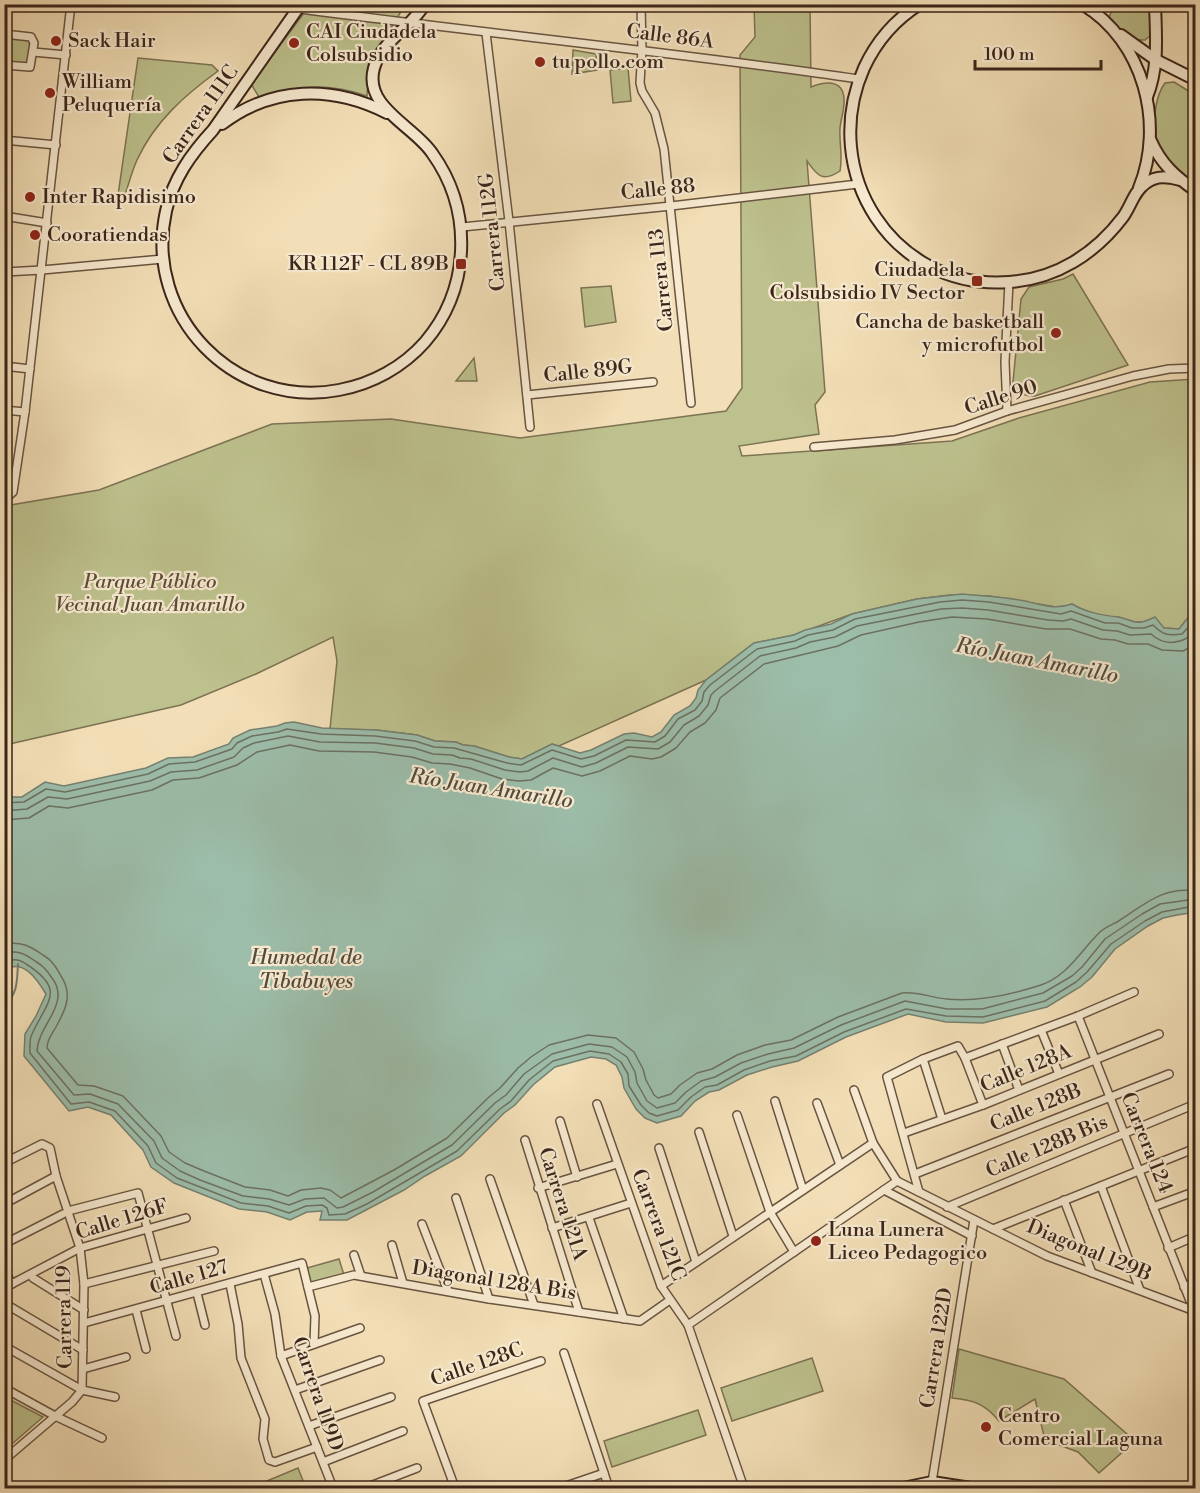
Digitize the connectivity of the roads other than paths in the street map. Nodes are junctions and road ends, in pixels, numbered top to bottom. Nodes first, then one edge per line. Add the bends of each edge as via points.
1 (71, 4) edge
2 (263, 4) edge
3 (425, 4) edge
4 (641, 4) edge
5 (920, 4) edge
6 (1105, 4) edge
7 (1155, 4) edge
8 (299, 7) edge
9 (1086, 7) edge
10 (409, 23) junction
11 (1110, 27) junction
12 (486, 33) junction
13 (4, 34) edge
14 (642, 50) junction
15 (33, 52) junction
16 (66, 55) junction
17 (1156, 60) junction
18 (4, 65) edge
19 (1137, 67) junction
20 (859, 79) junction
21 (1196, 80) edge
22 (1147, 97) junction
23 (390, 114) junction
24 (213, 130) junction
25 (4, 140) edge
26 (1151, 141) junction
27 (56, 145) junction
28 (1180, 180) junction
29 (858, 184) junction
30 (1137, 191) junction
31 (1196, 191) edge
32 (671, 206) junction
33 (4, 216) edge
34 (509, 221) junction
35 (47, 223) junction
36 (462, 227) junction
37 (163, 259) junction
38 (42, 270) junction
39 (4, 272) edge
40 (1009, 282) junction
41 (4, 366) edge
42 (1196, 368) edge
43 (30, 369) junction
44 (653, 382) dead end
45 (527, 395) junction
46 (691, 403) dead end
47 (4, 410) edge
48 (1007, 411) junction
49 (25, 412) junction
50 (530, 427) dead end
51 (814, 447) dead end
52 (7, 498) edge
53 (1134, 992) dead end
54 (1078, 1016) junction
55 (1041, 1030) junction
56 (1159, 1034) dead end
57 (1002, 1044) junction
58 (965, 1058) junction
59 (923, 1059) junction
60 (1095, 1060) junction
61 (1059, 1074) junction
62 (1169, 1074) dead end
63 (854, 1090) dead end
64 (1019, 1090) junction
65 (1109, 1097) junction
66 (775, 1101) dead end
67 (817, 1103) dead end
68 (597, 1104) dead end
69 (983, 1105) junction
70 (1193, 1105) dead end
71 (737, 1116) dead end
72 (942, 1119) junction
73 (560, 1121) dead end
74 (699, 1132) dead end
75 (904, 1133) junction
76 (1124, 1134) junction
77 (525, 1140) dead end
78 (873, 1143) junction
79 (659, 1148) dead end
80 (1196, 1148) edge
81 (4, 1163) edge
82 (617, 1164) junction
83 (840, 1165) junction
84 (1138, 1171) junction
85 (915, 1174) junction
86 (56, 1176) junction
87 (577, 1177) junction
88 (490, 1179) dead end
89 (897, 1181) junction
90 (1101, 1186) junction
91 (538, 1188) junction
92 (803, 1190) junction
93 (884, 1190) junction
94 (1196, 1191) edge
95 (919, 1192) junction
96 (456, 1198) dead end
97 (1064, 1200) junction
98 (631, 1203) junction
99 (4, 1204) edge
100 (947, 1207) junction
101 (1153, 1207) junction
102 (770, 1212) junction
103 (65, 1213) junction
104 (186, 1218) dead end
105 (589, 1218) junction
106 (974, 1220) junction
107 (422, 1224) dead end
108 (552, 1228) junction
109 (993, 1229) junction
110 (148, 1230) junction
111 (733, 1236) junction
112 (972, 1236) junction
113 (1196, 1236) edge
114 (4, 1244) edge
115 (392, 1245) dead end
116 (80, 1248) junction
117 (1168, 1248) junction
118 (214, 1251) dead end
119 (794, 1252) junction
120 (354, 1255) dead end
121 (696, 1262) junction
122 (158, 1266) junction
123 (4, 1270) edge
124 (1092, 1273) junction
125 (264, 1274) junction
126 (361, 1276) junction
127 (33, 1278) dead end
128 (1196, 1282) edge
129 (403, 1283) junction
130 (84, 1284) junction
131 (230, 1284) junction
132 (8, 1286) edge
133 (661, 1286) junction
134 (308, 1287) junction
135 (1184, 1287) junction
136 (1140, 1290) junction
137 (448, 1291) junction
138 (197, 1293) junction
139 (489, 1299) junction
140 (670, 1300) junction
141 (168, 1301) junction
142 (4, 1303) edge
143 (534, 1305) junction
144 (84, 1310) junction
145 (136, 1310) junction
146 (579, 1312) junction
147 (1194, 1313) edge
148 (624, 1319) junction
149 (84, 1323) junction
150 (205, 1325) dead end
151 (688, 1325) junction
152 (360, 1328) dead end
153 (176, 1336) dead end
154 (314, 1344) junction
155 (4, 1346) edge
156 (146, 1349) dead end
157 (83, 1350) junction
158 (564, 1353) dead end
159 (281, 1356) junction
160 (126, 1357) dead end
161 (380, 1360) dead end
162 (541, 1361) dead end
163 (82, 1369) junction
164 (4, 1388) edge
165 (82, 1390) junction
166 (295, 1390) junction
167 (115, 1397) dead end
168 (391, 1397) dead end
169 (55, 1416) junction
170 (309, 1426) junction
171 (404, 1431) dead end
172 (102, 1438) dead end
173 (317, 1447) junction
174 (4, 1460) edge
175 (323, 1462) junction
176 (417, 1468) dead end
177 (604, 1473) junction
178 (932, 1482) junction
179 (333, 1488) edge
180 (365, 1488) edge
181 (455, 1488) edge
182 (560, 1488) edge
183 (609, 1488) edge
184 (744, 1488) edge
185 (903, 1488) edge
186 (971, 1488) edge

1 - 16 street
2 - 8 street, Calle 86A
3 - 10 street
4 - 14 street, Carrera 113
5 - 20 street via 884,37
6 - 9 street
7 - 17 street
8 - 10 street, Calle 86A
8 - 24 street, Carrera 111C
9 - 11 street
10 - 12 street, Calle 86A
10 - 23 street via 389,42 374,69 373,85
11 - 17 street
11 - 19 street
12 - 14 street, Calle 86A
12 - 34 street, Carrera 112G
13 - 15 street via 31,37
14 - 20 street, Calle 86A
14 - 32 street, Carrera 113 via 640,83 660,128
15 - 16 street
15 - 18 street via 30,67
16 - 27 street
17 - 19 street
17 - 21 street
17 - 22 street
19 - 22 street
20 - 29 street via 849,140
22 - 26 street
23 - 24 street via 345,96 297,94 252,105
23 - 36 street, Carrera 111C via 413,131 446,174
24 - 37 street, Carrera 111C via 183,167 173,188 162,235
25 - 27 street
26 - 28 street via 1163,163
26 - 30 street
27 - 35 street
28 - 30 street via 1157,178
28 - 31 street
29 - 32 street, Calle 88
29 - 40 street via 888,234 917,258 962,278
30 - 40 street via 1127,212 1096,248 1055,272
32 - 34 street, Calle 88
32 - 46 street, Carrera 113
33 - 35 street
34 - 36 street, Calle 88
34 - 45 street, Carrera 112G
35 - 38 street
36 - 37 street, Carrera 111C via 461,264 454,292 424,342 384,374 355,387 323,393 266,386 216,359 179,314 168,287
37 - 38 street
38 - 39 street
38 - 43 street
40 - 48 street
41 - 43 street
42 - 48 street, Calle 90 via 1133,376
43 - 49 street
44 - 45 street, Calle 89G
45 - 50 street, Carrera 112G
47 - 49 street
48 - 51 street, Calle 90 via 955,430
49 - 52 street via 13,492
53 - 54 street
54 - 55 street
54 - 60 street, Carrera 124
55 - 57 street
55 - 61 street
56 - 60 street, Calle 128A
57 - 58 street
57 - 64 street
58 - 59 street via 956,1046
58 - 69 street
59 - 72 street
59 - 75 street via 887,1077
60 - 61 street, Calle 128A
60 - 65 street, Carrera 124
61 - 64 street, Calle 128A
62 - 65 street, Calle 128B
63 - 78 street
64 - 69 street, Calle 128A
65 - 76 street, Carrera 124
65 - 85 street, Calle 128B
66 - 92 street
67 - 83 street
68 - 82 street, Carrera 121C
69 - 72 street, Calle 128A
70 - 76 street, Calle 128B Bis
71 - 102 street
72 - 75 street, Calle 128A
73 - 87 street
74 - 111 street
75 - 85 street
76 - 84 street, Carrera 124
76 - 100 street, Calle 128B Bis
77 - 91 street, Carrera 121A
78 - 83 street
78 - 89 street
79 - 121 street
80 - 84 street
81 - 86 street, Carrera 119 via 42,1144 52,1151
82 - 87 street
82 - 98 street, Carrera 121C
83 - 92 street
84 - 90 street
84 - 101 street, Carrera 124
85 - 95 street
86 - 99 street
86 - 103 street, Carrera 119
87 - 91 street
88 - 143 street
89 - 93 street
89 - 95 street, Diagonal 129B
90 - 97 street
90 - 136 street
91 - 108 street, Carrera 121A
92 - 102 street
93 - 112 street
93 - 119 street
94 - 101 street
95 - 100 street, Diagonal 129B
96 - 139 street
97 - 109 street
97 - 124 street
98 - 105 street
98 - 133 street, Carrera 121C
100 - 106 street, Diagonal 129B
101 - 117 street, Carrera 124
102 - 111 street
102 - 119 street
103 - 110 street via 138,1193
103 - 114 street
103 - 116 street, Carrera 119
104 - 110 street, Calle 126F
105 - 108 street
105 - 148 street
106 - 109 street, Diagonal 129B
106 - 112 street, Carrera 122D
107 - 137 street
108 - 146 street, Carrera 121A
109 - 124 street, Diagonal 129B
110 - 116 street, Calle 126F
110 - 122 street
111 - 121 street
112 - 178 street, Carrera 122D
113 - 117 street
115 - 129 street
116 - 130 street, Carrera 119
116 - 132 street, Calle 126F
117 - 135 street, Carrera 124
118 - 122 street
119 - 151 street
120 - 126 street
121 - 133 street
122 - 130 street
122 - 141 street
123 - 132 street
124 - 136 street, Diagonal 129B
125 - 131 street, Calle 127
125 - 134 street, Calle 127 via 302,1263
125 - 159 street, Carrera 119D
126 - 129 street, Diagonal 128A Bis
126 - 134 street, Diagonal 128A Bis via 346,1276
127 - 144 street
128 - 135 street
129 - 137 street, Diagonal 128A Bis
130 - 144 street, Carrera 119
131 - 138 street, Calle 127
131 - 173 street via 241,1359 265,1419 263,1439 272,1462
133 - 140 street, Carrera 121C
134 - 154 street via 315,1317
135 - 147 street, Carrera 124
136 - 147 street, Diagonal 129B
137 - 139 street, Diagonal 128A Bis
138 - 141 street, Calle 127
138 - 150 street
139 - 143 street, Diagonal 128A Bis
140 - 148 street, Diagonal 128A Bis via 640,1321
140 - 151 street, Carrera 121C
141 - 145 street, Calle 127
141 - 153 street
142 - 157 street
143 - 146 street, Diagonal 128A Bis
144 - 149 street, Carrera 119
145 - 149 street, Calle 127
145 - 156 street
146 - 148 street, Diagonal 128A Bis
149 - 157 street, Carrera 119
151 - 184 street, Carrera 121C
152 - 154 street
154 - 159 street
155 - 165 street
157 - 163 street, Carrera 119
158 - 177 street
159 - 166 street, Carrera 119D
160 - 163 street
161 - 166 street
162 - 181 street, Calle 128C via 423,1401
163 - 165 street, Carrera 119
164 - 169 street
165 - 167 street
165 - 169 street, Carrera 119
166 - 170 street, Carrera 119D
168 - 170 street
169 - 172 street
169 - 174 street, Carrera 119
170 - 173 street, Carrera 119D
171 - 175 street
173 - 175 street, Carrera 119D
175 - 179 street, Carrera 119D
176 - 180 street
177 - 182 street
177 - 183 street
178 - 185 street
178 - 186 street

